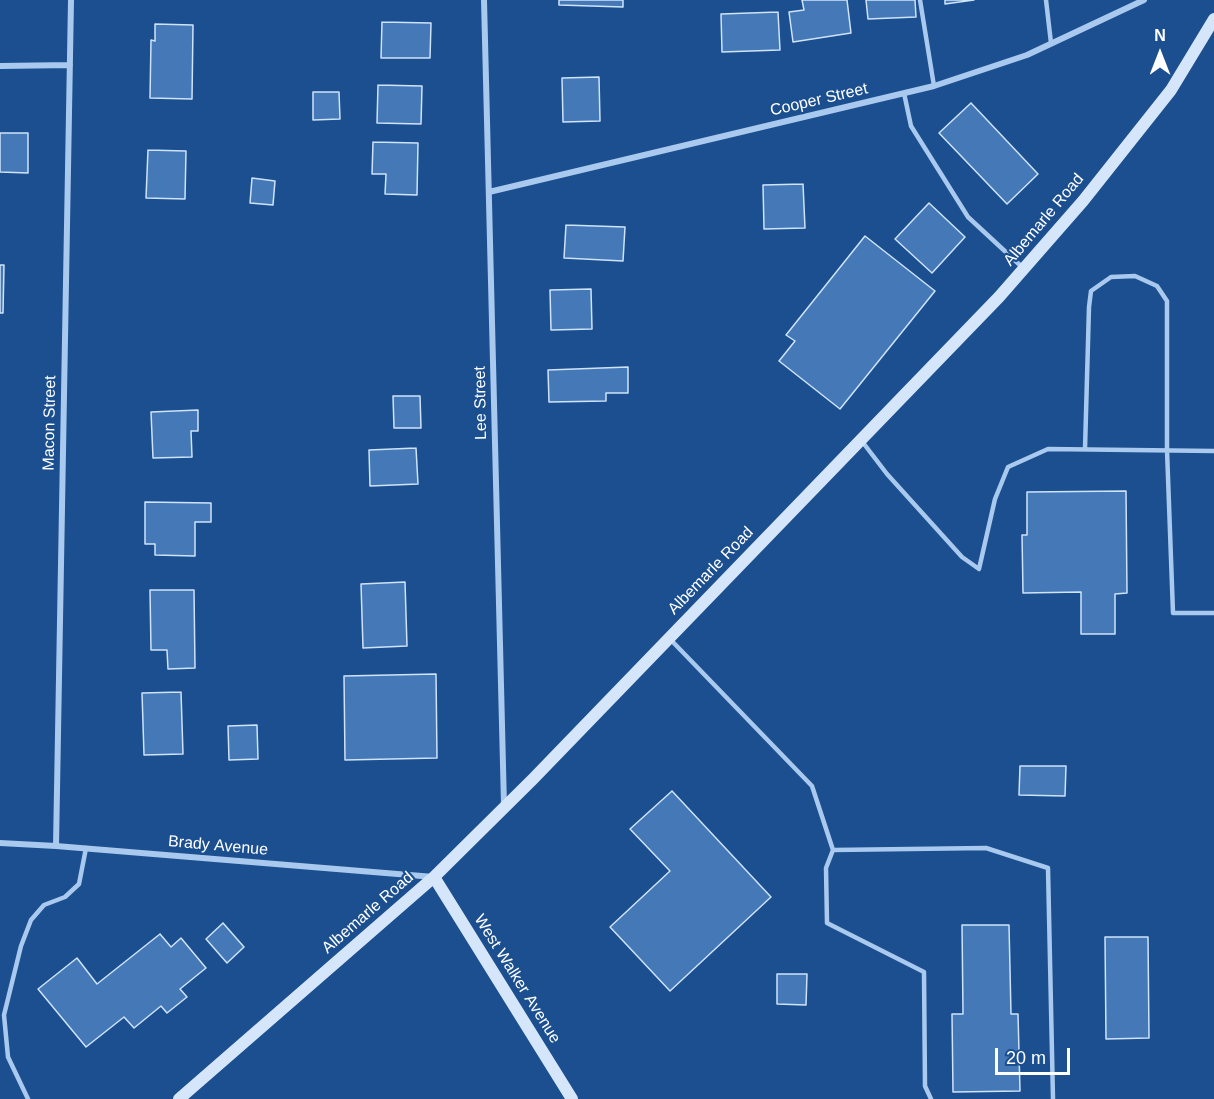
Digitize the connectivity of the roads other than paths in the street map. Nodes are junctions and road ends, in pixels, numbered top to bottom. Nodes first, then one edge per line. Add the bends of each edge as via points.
1 (71, 0) edge
2 (484, 0) edge
3 (920, 0) edge
4 (1046, 0) edge
5 (1144, 0) edge
6 (1214, 19) edge
7 (1051, 43) junction
8 (70, 65) junction
9 (0, 66) edge
10 (934, 86) junction
11 (904, 93) junction
12 (489, 192) junction
13 (1024, 268) junction
14 (861, 440) junction
15 (1085, 449) junction
16 (1167, 450) junction
17 (1214, 451) edge
18 (1214, 614) edge
19 (669, 638) junction
20 (504, 806) junction
21 (0, 843) edge
22 (56, 846) junction
23 (86, 848) junction
24 (833, 850) junction
25 (434, 877) junction
26 (28, 1099) edge
27 (179, 1099) edge
28 (572, 1099) edge
29 (931, 1099) edge
30 (1053, 1099) edge

1 - 8 street, Macon Street
2 - 12 street, Lee Street
3 - 10 lane
4 - 7 lane
5 - 7 street, Cooper Street
6 - 13 main road, Albemarle Road via 1171,90
7 - 10 street, Cooper Street
8 - 9 street
8 - 22 street, Macon Street
10 - 11 street, Cooper Street
11 - 12 street, Cooper Street
11 - 13 lane via 911,126 968,217
12 - 20 street, Lee Street
13 - 14 main road, Albemarle Road
14 - 15 lane via 962,557 979,569 995,499 1008,467 1048,449
14 - 19 main road, Albemarle Road
15 - 16 lane
15 - 16 lane via 1091,291 1111,277 1136,276 1157,286 1167,301
16 - 17 lane
16 - 18 lane via 1173,613
19 - 20 main road, Albemarle Road
19 - 24 lane via 812,786
20 - 25 main road, Albemarle Road
21 - 22 street, Brady Avenue
22 - 23 street, Brady Avenue
23 - 25 street, Brady Avenue
23 - 26 lane via 79,884 65,897 44,905 31,920 4,1015 8,1057
24 - 29 lane via 826,868 827,923 924,972 926,1086
24 - 30 lane via 986,848 1048,868
25 - 27 main road, Albemarle Road
25 - 28 main road, West Walker Avenue

